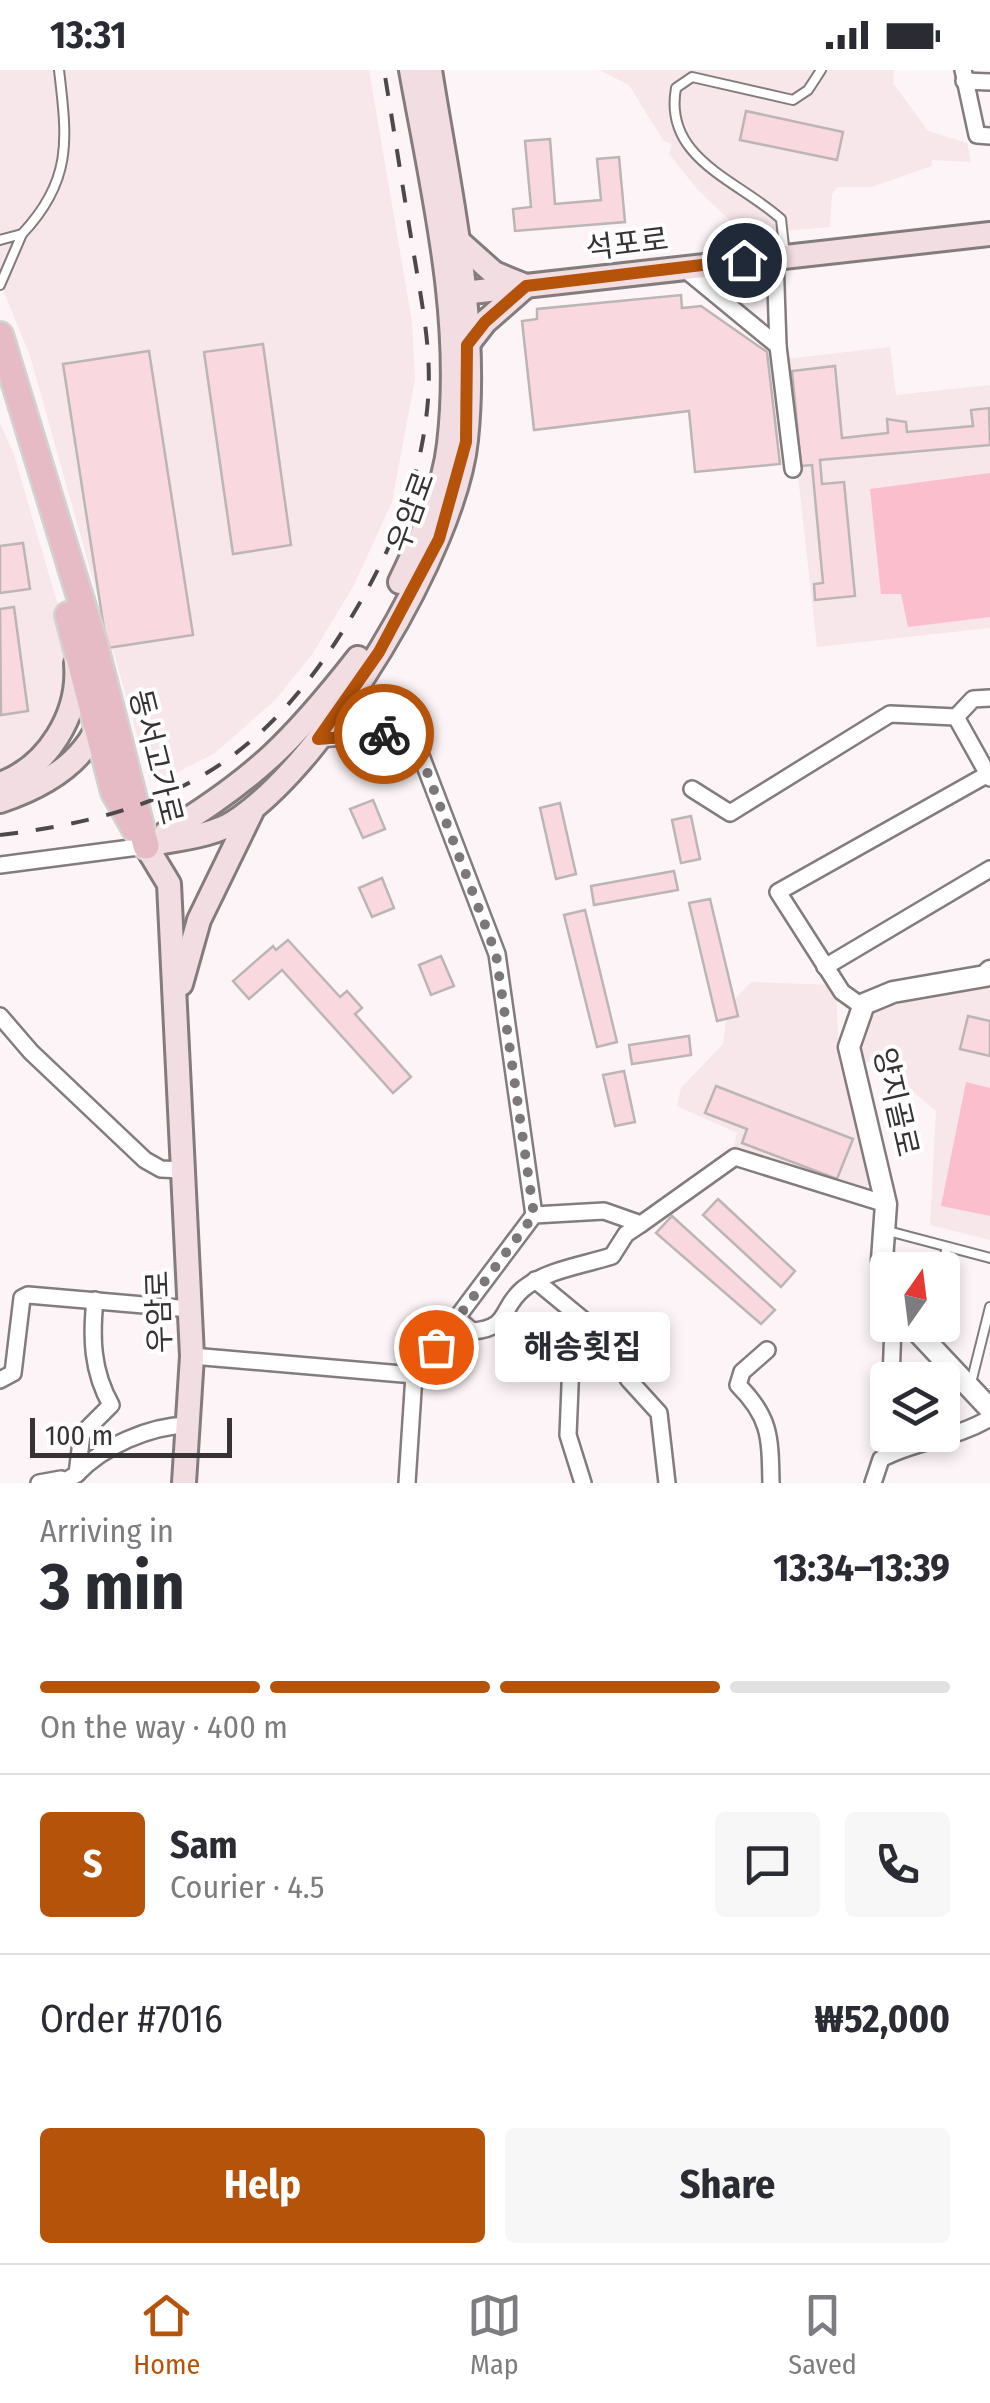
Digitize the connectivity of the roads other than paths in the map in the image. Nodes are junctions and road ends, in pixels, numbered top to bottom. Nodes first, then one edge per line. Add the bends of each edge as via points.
1 (58, 70) edge
2 (411, 70) edge
3 (430, 70) edge
4 (820, 70) edge
5 (964, 75) edge
6 (990, 82) edge
7 (990, 136) edge
8 (22, 234) junction
9 (990, 234) edge
10 (0, 240) edge
11 (457, 240) junction
12 (780, 256) junction
13 (682, 267) junction
14 (0, 285) edge
15 (526, 286) junction
16 (458, 294) junction
17 (0, 335) edge
18 (467, 345) junction
19 (778, 346) junction
20 (0, 381) edge
21 (792, 469) dead end
22 (74, 635) junction
23 (109, 696) junction
24 (990, 698) edge
25 (956, 717) junction
26 (97, 731) junction
27 (318, 739) junction
28 (989, 775) edge
29 (0, 784) edge
30 (692, 789) dead end
31 (0, 801) edge
32 (256, 804) junction
33 (146, 846) junction
34 (0, 864) edge
35 (990, 869) edge
36 (825, 967) junction
37 (990, 971) edge
38 (176, 1002) junction
39 (863, 1007) junction
40 (0, 1016) edge
41 (183, 1170) junction
42 (886, 1204) junction
43 (534, 1215) junction
44 (642, 1224) junction
45 (883, 1230) junction
46 (947, 1246) junction
47 (885, 1252) edge
48 (946, 1252) edge
49 (990, 1258) edge
50 (535, 1280) junction
51 (95, 1300) junction
52 (990, 1307) edge
53 (190, 1309) junction
54 (457, 1318) junction
55 (931, 1342) edge
56 (767, 1350) dead end
57 (192, 1356) junction
58 (571, 1362) dead end
59 (414, 1376) junction
60 (0, 1380) edge
61 (970, 1387) junction
62 (990, 1409) edge
63 (990, 1418) edge
64 (187, 1425) junction
65 (960, 1429) edge
66 (894, 1452) edge
67 (71, 1479) edge
68 (39, 1483) edge
69 (184, 1483) edge
70 (407, 1483) edge
71 (583, 1483) edge
72 (667, 1483) edge
73 (771, 1483) edge
74 (873, 1483) edge

1 - 8 lane via 67,137 62,165 46,209
2 - 16 main road, 우암로
3 - 11 main road, 우암로
4 - 12 lane via 793,100 692,77 676,88 672,112 699,162 782,218
5 - 6 street
5 - 7 street via 978,135
8 - 10 lane
8 - 14 lane
9 - 12 main road, 석포로
11 - 15 main road via 494,272
11 - 16 main road, 우암로
12 - 13 main road, 석포로
12 - 19 street
13 - 15 main road, 석포로
13 - 19 street
15 - 16 main road, 석포로
15 - 18 main road
16 - 18 main road, 우암로
16 - 33 main road, 우암로 via 449,448 422,535 362,652 271,761
17 - 23 main road, 동서고가로
18 - 27 main road, 우암로 via 466,442 439,539 379,652
19 - 21 street
20 - 22 main road, 동서고가로
22 - 26 main road, 동서고가로
22 - 29 main road via 77,678 60,732 32,767
23 - 26 main road
23 - 33 main road, 동서고가로
24 - 25 street via 973,699
25 - 28 street
25 - 30 street via 890,714 730,813
26 - 31 main road via 51,778
26 - 33 main road, 동서고가로 via 114,792
27 - 32 main road, 우암로
27 - 43 street via 412,732 496,954
28 - 36 street via 778,892
32 - 33 main road, 우암로 via 231,825
32 - 38 main road via 198,920
33 - 34 street
33 - 38 main road, 우암로 via 169,884
35 - 36 street
36 - 39 street
37 - 39 street via 893,992
38 - 41 main road, 우암로
39 - 42 street, 양지골로 via 849,1047
40 - 41 street via 145,1160
41 - 53 main road, 우암로
42 - 44 street via 736,1157
42 - 45 street, 양지골로
43 - 44 street via 604,1211
43 - 54 street
44 - 50 street via 612,1256
45 - 46 lane
45 - 47 street, 양지골로
46 - 48 lane
46 - 49 lane
50 - 54 street via 491,1329 472,1330
50 - 72 street via 598,1332 659,1413
51 - 53 street
51 - 60 street via 39,1293 22,1298 13,1372
51 - 67 street via 92,1348 111,1405 82,1434
52 - 61 lane
53 - 57 main road, 우암로
54 - 59 street
55 - 61 street
56 - 73 street via 742,1372 738,1385 760,1407
57 - 59 street
57 - 64 main road, 우암로
58 - 71 street via 568,1435
59 - 70 street
61 - 62 street
63 - 65 street
64 - 67 street via 159,1427 117,1446
64 - 69 main road, 우암로
66 - 74 street via 881,1459
67 - 68 street

